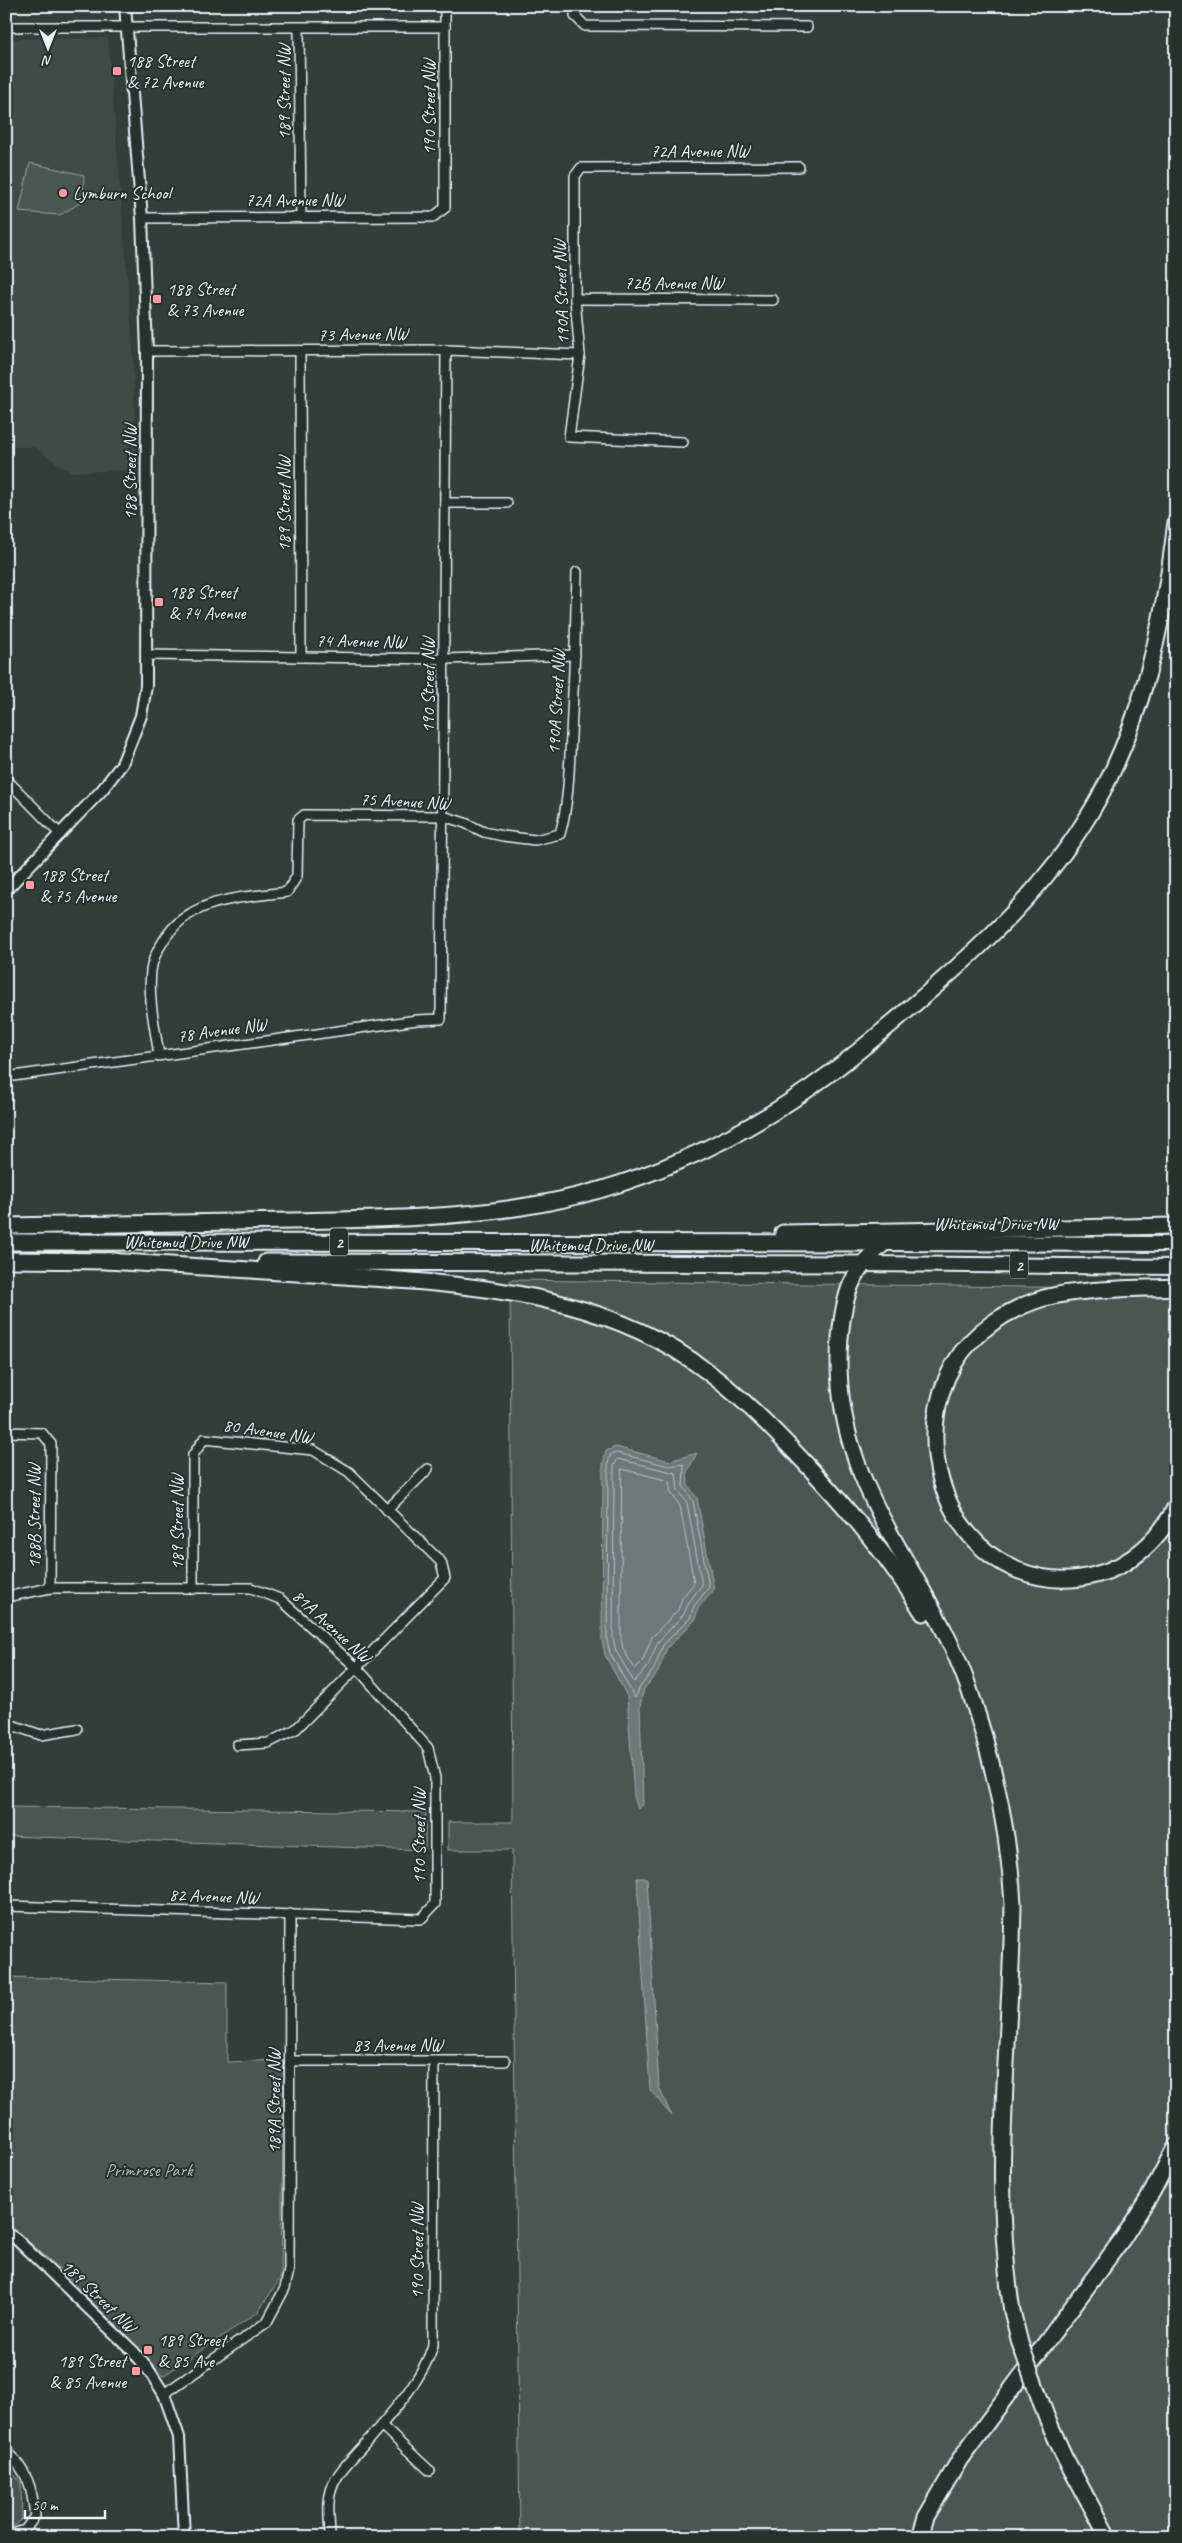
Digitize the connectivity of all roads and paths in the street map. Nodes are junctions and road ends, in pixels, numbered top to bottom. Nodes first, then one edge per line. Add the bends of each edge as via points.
1 (125, 6) edge
2 (445, 6) edge
3 (575, 6) edge
4 (6, 27) edge
5 (445, 27) junction
6 (807, 27) dead end
7 (126, 28) junction
8 (299, 28) junction
9 (799, 167) dead end
10 (575, 176) joint
11 (445, 208) joint
12 (301, 216) junction
13 (142, 218) junction
14 (575, 299) junction
15 (773, 300) dead end
16 (446, 350) junction
17 (300, 351) junction
18 (147, 352) junction
19 (580, 355) junction
20 (683, 442) dead end
21 (445, 503) junction
22 (507, 503) dead end
23 (1176, 522) edge
24 (577, 572) dead end
25 (146, 655) junction
26 (575, 655) junction
27 (301, 657) junction
28 (445, 658) junction
29 (6, 779) edge
30 (443, 816) junction
31 (60, 834) junction
32 (560, 834) joint
33 (6, 890) edge
34 (441, 1020) joint
35 (159, 1055) junction
36 (6, 1076) edge
37 (6, 1226) edge
38 (1176, 1226) edge
39 (6, 1242) edge
40 (884, 1242) junction
41 (672, 1243) junction
42 (1176, 1244) edge
43 (6, 1260) edge
44 (107, 1261) junction
45 (862, 1264) junction
46 (1176, 1267) edge
47 (1176, 1287) edge
48 (6, 1432) edge
49 (193, 1455) joint
50 (428, 1469) dead end
51 (1176, 1506) edge
52 (387, 1510) junction
53 (50, 1588) junction
54 (193, 1589) junction
55 (6, 1598) edge
56 (358, 1669) junction
57 (6, 1723) edge
58 (77, 1729) dead end
59 (985, 1743) junction
60 (237, 1746) dead end
61 (428, 1748) joint
62 (6, 1906) edge
63 (290, 1914) junction
64 (421, 1919) joint
65 (291, 2061) junction
66 (434, 2061) junction
67 (505, 2061) dead end
68 (1176, 2146) edge
69 (6, 2233) edge
70 (164, 2394) junction
71 (381, 2425) junction
72 (6, 2451) edge
73 (430, 2471) dead end
74 (6, 2536) edge
75 (184, 2537) edge
76 (330, 2537) edge
77 (920, 2537) edge
78 (1108, 2537) edge

1 - 7 street, 188 Street NW
2 - 5 street, 190 Street NW
3 - 6 street via 575,16 585,26
4 - 7 street
5 - 8 street
5 - 11 street, 190 Street NW
7 - 8 street
7 - 13 street, 188 Street NW
8 - 12 street, 189 Street NW
9 - 10 street, 72A Avenue NW via 581,168
10 - 14 street, 190A Street NW
11 - 12 street, 72A Avenue NW via 432,217
12 - 13 street, 72A Avenue NW
13 - 18 street, 188 Street NW
14 - 15 street, 72B Avenue NW
14 - 19 street, 190A Street NW
16 - 17 street, 73 Avenue NW
16 - 19 street, 73 Avenue NW
16 - 21 street, 190 Street NW
17 - 18 street, 73 Avenue NW
17 - 27 street, 189 Street NW
18 - 25 street, 188 Street NW
19 - 20 street, 190A Street NW via 569,436
21 - 22 street
21 - 28 street, 190 Street NW
23 - 37 highway via 1172,559 1151,663 1133,721 1123,749 1090,814 1065,851 1016,911 972,956 828,1075 772,1113 708,1148 661,1168 598,1189 523,1207 380,1219
24 - 26 street, 190A Street NW
25 - 27 street, 74 Avenue NW
25 - 31 street, 188 Street NW via 146,686 141,716 122,764
26 - 28 street, 74 Avenue NW
26 - 32 street, 190A Street NW via 565,816
27 - 28 street, 74 Avenue NW
28 - 30 street, 190 Street NW
29 - 31 street
30 - 32 street, 75 Avenue NW via 503,836 535,840
30 - 34 street, 190 Street NW
30 - 35 street, 75 Avenue NW via 304,815 298,820 297,876 287,892 203,906 183,917 158,950 151,970 150,988
31 - 33 street, 188 Street NW
34 - 35 street, 78 Avenue NW via 416,1020
35 - 36 street, 78 Avenue NW
38 - 41 highway via 782,1232
39 - 41 highway, Whitemud Drive NW / 2
40 - 41 highway, Whitemud Drive NW
40 - 42 highway, Whitemud Drive NW / 2
40 - 45 highway
43 - 44 highway, Whitemud Drive NW / 2
44 - 45 highway, Whitemud Drive NW / 2
44 - 59 highway via 396,1280 532,1295 618,1322 674,1349 725,1385 784,1441 843,1503 886,1555 938,1638
45 - 46 highway, Whitemud Drive NW / 2
45 - 59 highway via 849,1284 842,1307 839,1353 843,1420 858,1469 880,1517 946,1633 967,1684
47 - 51 highway via 1096,1291 1044,1298 986,1326 954,1364 942,1394 936,1424 936,1452 938,1473 947,1500 973,1540 994,1558 1028,1574 1052,1579 1081,1579 1106,1572 1144,1550
48 - 53 street, 188B Street NW via 42,1433 50,1444
49 - 52 street, 80 Avenue NW via 204,1439 313,1450 348,1472
49 - 54 street, 189 Street NW
50 - 52 street
52 - 56 street, 80 Avenue NW via 441,1562 445,1578
53 - 54 street, 81A Avenue NW
53 - 55 street, 81A Avenue NW
54 - 56 street, 81A Avenue NW via 251,1588 280,1599
56 - 60 street via 296,1729 268,1743
56 - 61 street, 81A Avenue NW
57 - 58 street via 41,1735
59 - 78 highway, bridge via 1005,1830 1012,1888 1002,2202 1005,2269 1020,2343 1046,2416
61 - 64 street, 190 Street NW via 435,1778 435,1904
62 - 63 street, 82 Avenue NW
63 - 64 street, 82 Avenue NW
63 - 65 street, 189A Street NW
65 - 66 street, 83 Avenue NW
65 - 70 street, 189A Street NW via 289,2270 285,2288 268,2322
66 - 67 street, 83 Avenue NW
66 - 71 street, 190 Street NW via 433,2345 428,2361
68 - 77 highway via 1123,2238 960,2459 926,2517
69 - 70 street, 189 Street NW via 133,2351
70 - 75 street, 189 Street NW via 178,2437
71 - 73 street
71 - 76 street, 190 Street NW via 336,2476 329,2496
72 - 74 street via 22,2466 32,2491 35,2516 26,2530

